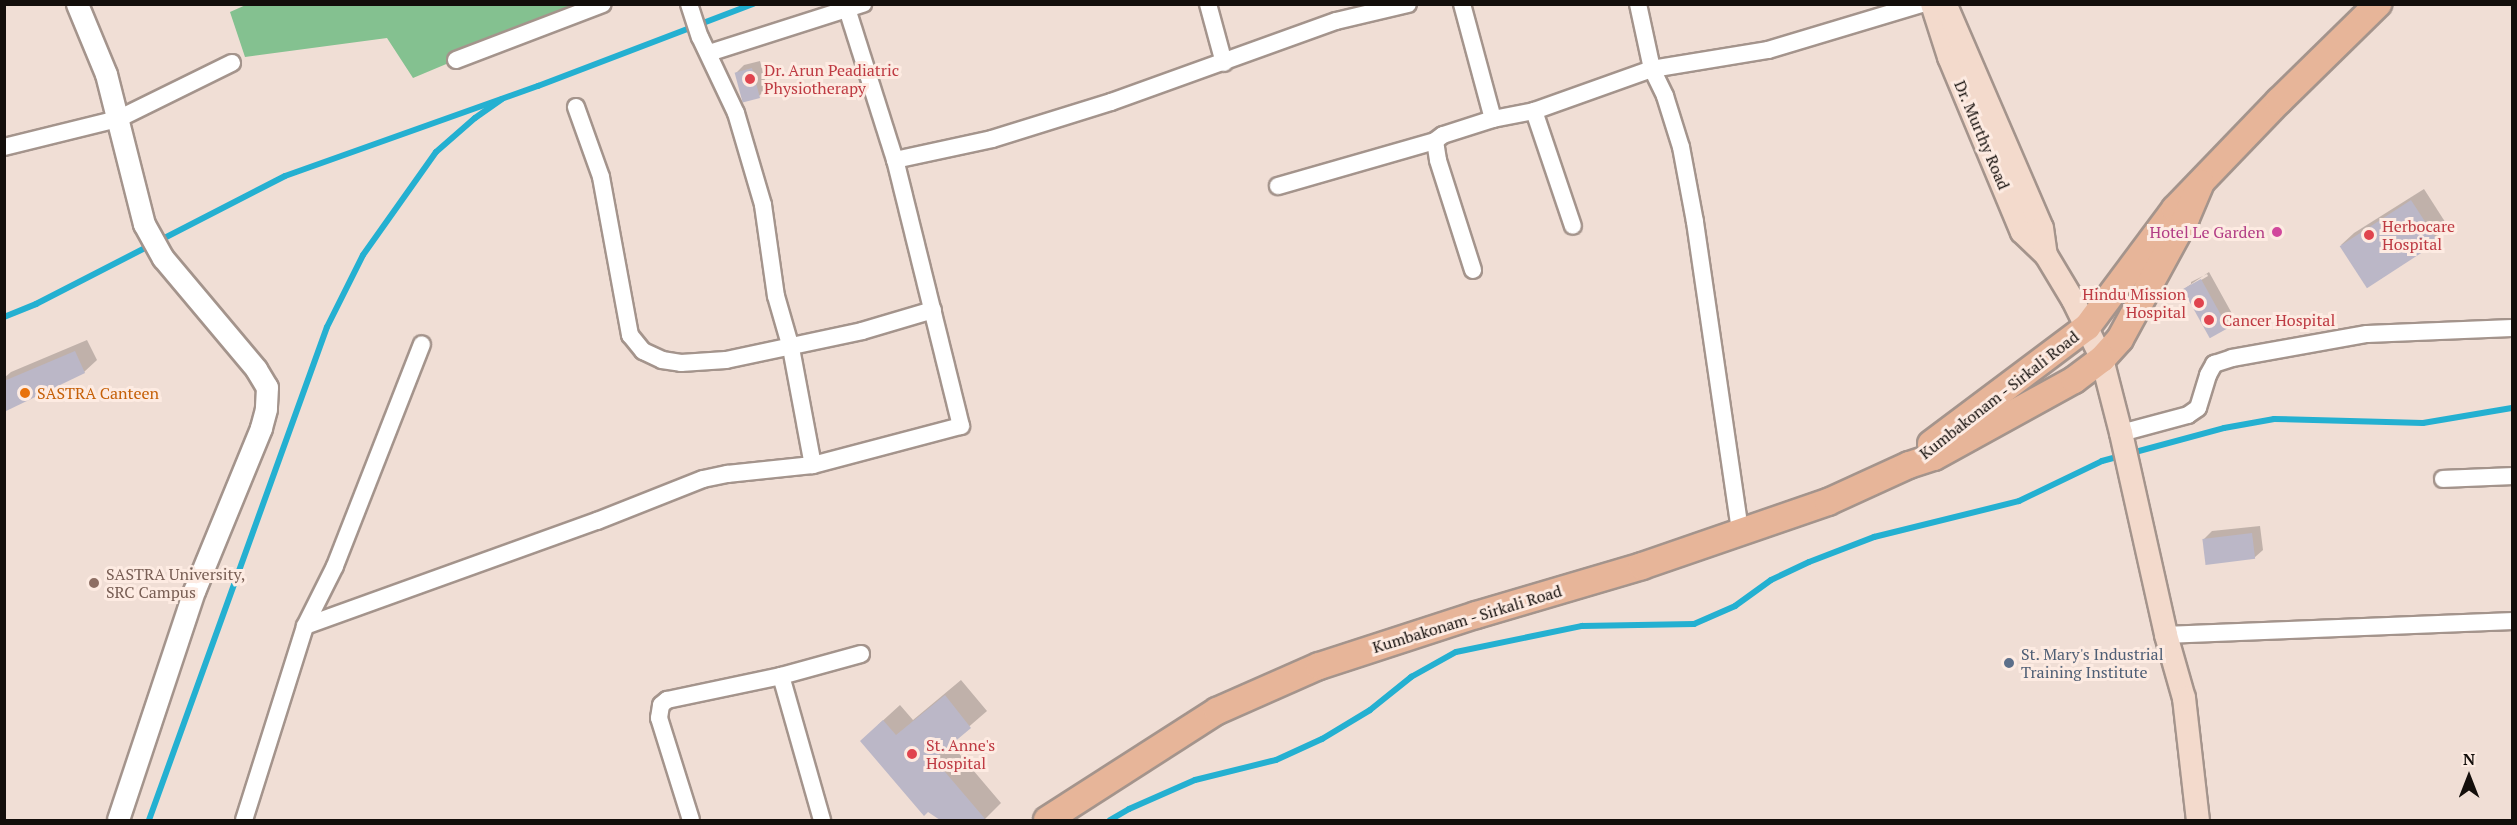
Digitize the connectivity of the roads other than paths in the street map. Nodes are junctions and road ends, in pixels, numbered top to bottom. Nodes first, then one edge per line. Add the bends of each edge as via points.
1 (77, 4) edge
2 (603, 4) edge
3 (863, 4) edge
4 (1208, 4) edge
5 (1408, 4) edge
6 (1461, 4) edge
7 (1638, 4) edge
8 (1921, 4) edge
9 (1932, 4) edge
10 (1945, 4) edge
11 (2378, 4) edge
12 (689, 5) edge
13 (847, 9) junction
14 (1334, 13) edge
15 (709, 53) junction
16 (456, 60) dead end
17 (232, 63) dead end
18 (1224, 63) junction
19 (1652, 69) junction
20 (576, 107) dead end
21 (1534, 111) junction
22 (118, 119) junction
23 (1493, 119) junction
24 (1435, 141) junction
25 (4, 147) edge
26 (895, 160) junction
27 (2201, 183) junction
28 (1278, 186) dead end
29 (1573, 226) dead end
30 (2046, 255) junction
31 (1473, 270) dead end
32 (933, 310) junction
33 (2087, 327) junction
34 (2512, 328) edge
35 (422, 344) dead end
36 (791, 348) junction
37 (2102, 359) junction
38 (2122, 438) junction
39 (813, 465) junction
40 (1909, 465) junction
41 (2512, 476) edge
42 (2443, 479) dead end
43 (1740, 530) junction
44 (2512, 621) edge
45 (305, 626) junction
46 (2166, 635) junction
47 (861, 654) dead end
48 (781, 676) junction
49 (118, 820) edge
50 (244, 820) edge
51 (691, 820) edge
52 (822, 820) edge
53 (1047, 820) edge
54 (2198, 820) edge

1 - 22 street via 106,74
2 - 16 street
3 - 13 street
4 - 18 street
5 - 14 street
6 - 23 street
7 - 19 street
8 - 19 street via 1768,50
9 - 30 main road, Dr. Murthy Road via 1949,57 2022,232
10 - 30 main road, Dr. Murthy Road via 2042,228
11 - 27 main road, Kumbakonam - Sirkali Road
12 - 15 street
13 - 15 street
13 - 26 street
14 - 18 street
15 - 36 street via 736,113 764,205 776,296
17 - 22 street
18 - 26 street via 992,139
19 - 21 street
19 - 43 street via 1681,147
20 - 36 street via 601,177 630,335 643,351 681,363 726,360
21 - 23 street
21 - 29 street
22 - 25 street
22 - 49 street via 144,224 163,258 267,387 266,409 194,591
23 - 24 street
24 - 28 street
24 - 31 street
26 - 32 street
27 - 33 main road, Kumbakonam - Sirkali Road via 2175,209
27 - 37 main road, Kumbakonam - Sirkali Road via 2127,328
30 - 33 main road, Dr. Murthy Road
32 - 36 street
32 - 39 street via 961,426
33 - 37 main road, Dr. Murthy Road
33 - 40 main road, Kumbakonam - Sirkali Road via 1927,447
34 - 38 street via 2367,334 2232,358 2214,364 2199,408
35 - 45 street via 335,566
36 - 39 street
37 - 38 main road, Dr. Murthy Road
37 - 40 main road, Kumbakonam - Sirkali Road via 2074,380 1934,457
38 - 46 main road, Dr. Murthy Road
39 - 45 street via 703,479
40 - 43 main road, Kumbakonam - Sirkali Road via 1828,502
41 - 42 street
43 - 53 main road, Kumbakonam - Sirkali Road via 1642,566 1319,666 1217,711
44 - 46 street
45 - 50 street
46 - 54 main road, Dr. Murthy Road via 2184,698
47 - 48 street
48 - 51 street via 667,700 661,705 659,718
48 - 52 street

